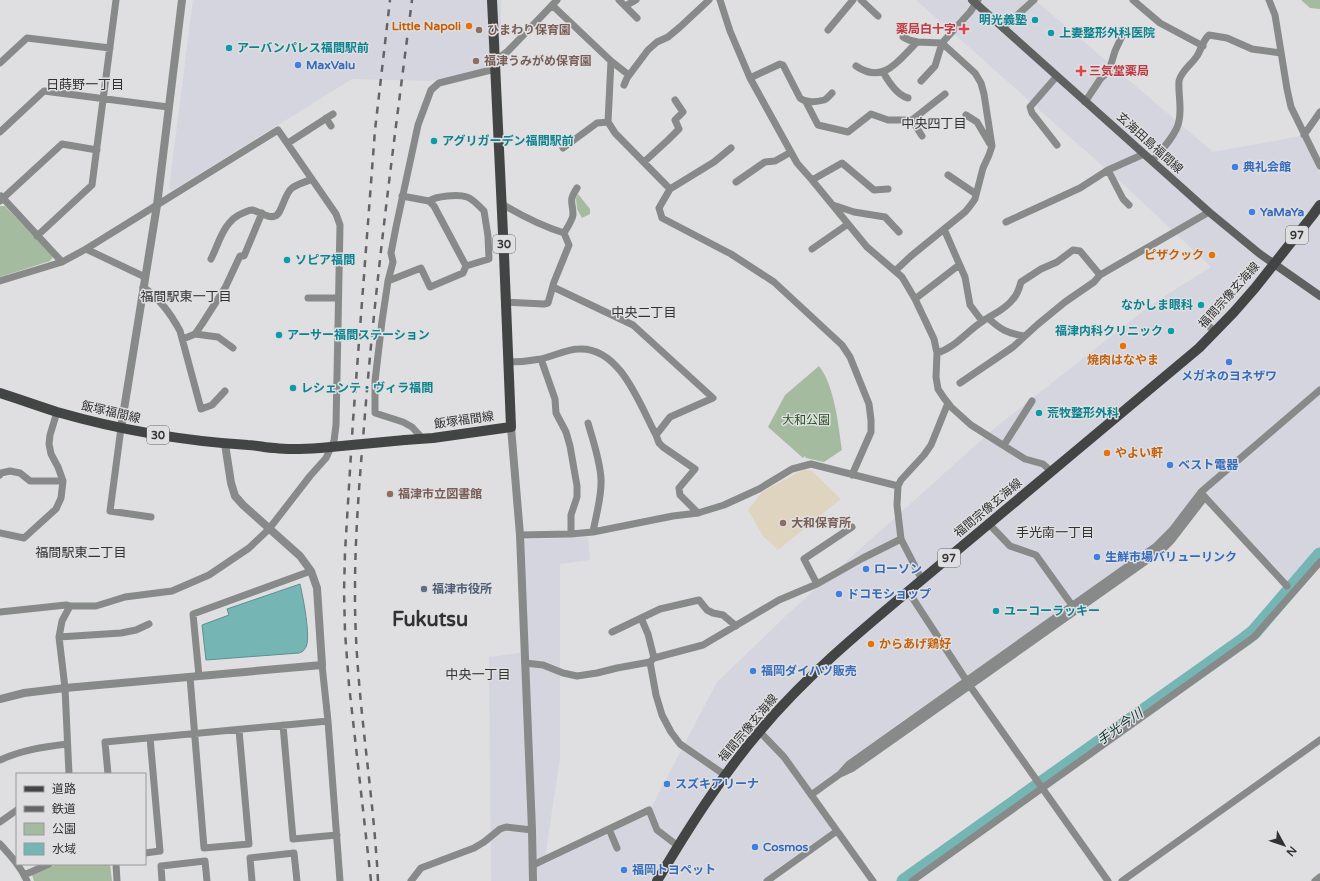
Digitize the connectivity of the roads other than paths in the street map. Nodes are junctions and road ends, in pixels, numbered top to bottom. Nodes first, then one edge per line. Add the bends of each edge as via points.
1 (116, 0) edge
2 (182, 0) edge
3 (492, 0) edge
4 (619, 0) edge
5 (636, 0) edge
6 (708, 0) edge
7 (720, 0) edge
8 (853, 0) edge
9 (860, 0) edge
10 (1034, 0) edge
11 (1133, 0) edge
12 (1269, 0) edge
13 (975, 1) edge
14 (555, 2) edge
15 (625, 6) junction
16 (878, 16) dead end
17 (637, 18) dead end
18 (1003, 28) junction
19 (828, 30) dead end
20 (1122, 36) dead end
21 (903, 37) dead end
22 (917, 42) junction
23 (942, 43) junction
24 (1203, 46) junction
25 (110, 48) junction
26 (1281, 53) junction
27 (611, 60) junction
28 (0, 63) edge
29 (495, 65) junction
30 (856, 66) dead end
31 (625, 72) dead end
32 (883, 72) junction
33 (1057, 76) junction
34 (750, 78) junction
35 (921, 81) dead end
36 (624, 85) dead end
37 (832, 93) dead end
38 (945, 94) dead end
39 (908, 98) dead end
40 (103, 99) junction
41 (675, 100) dead end
42 (806, 102) junction
43 (1085, 102) junction
44 (168, 107) junction
45 (1320, 112) edge
46 (333, 114) dead end
47 (966, 115) dead end
48 (326, 118) junction
49 (912, 120) junction
50 (608, 122) junction
51 (331, 126) dead end
52 (0, 132) edge
53 (1304, 135) junction
54 (922, 136) dead end
55 (288, 143) junction
56 (1057, 145) dead end
57 (992, 146) junction
58 (563, 148) dead end
59 (731, 148) dead end
60 (97, 150) junction
61 (791, 152) junction
62 (1144, 154) junction
63 (1152, 161) junction
64 (644, 162) junction
65 (1320, 166) edge
66 (1108, 170) junction
67 (948, 175) dead end
68 (312, 179) junction
69 (812, 180) junction
70 (736, 182) dead end
71 (577, 188) dead end
72 (670, 189) junction
73 (888, 189) dead end
74 (976, 194) junction
75 (402, 196) junction
76 (1, 198) edge
77 (429, 201) junction
78 (502, 204) junction
79 (156, 205) junction
80 (833, 205) junction
81 (1129, 205) dead end
82 (1320, 205) edge
83 (1209, 212) junction
84 (262, 214) junction
85 (1006, 222) dead end
86 (848, 224) junction
87 (944, 229) junction
88 (899, 232) dead end
89 (564, 233) junction
90 (37, 236) junction
91 (86, 249) junction
92 (812, 249) dead end
93 (211, 259) dead end
94 (62, 262) junction
95 (959, 265) junction
96 (1274, 265) junction
97 (466, 266) junction
98 (895, 271) junction
99 (1100, 275) junction
100 (145, 277) junction
101 (0, 282) edge
102 (388, 282) junction
103 (143, 287) junction
104 (553, 287) junction
105 (1320, 296) edge
106 (308, 298) dead end
107 (338, 298) junction
108 (915, 299) junction
109 (505, 302) junction
110 (985, 320) junction
111 (1202, 322) dead end
112 (1215, 331) junction
113 (195, 334) junction
114 (1024, 336) junction
115 (183, 339) junction
116 (233, 348) dead end
117 (937, 353) junction
118 (541, 359) junction
119 (508, 362) junction
120 (960, 383) dead end
121 (1320, 390) edge
122 (225, 391) dead end
123 (0, 392) edge
124 (1032, 402) dead end
125 (948, 404) junction
126 (57, 412) junction
127 (588, 423) dead end
128 (510, 427) junction
129 (122, 428) junction
130 (656, 435) junction
131 (424, 439) junction
132 (225, 444) junction
133 (1004, 445) junction
134 (1052, 472) junction
135 (0, 475) edge
136 (852, 475) junction
137 (63, 481) junction
138 (898, 486) junction
139 (1203, 495) junction
140 (698, 513) junction
141 (151, 517) dead end
142 (988, 524) junction
143 (852, 527) dead end
144 (269, 529) junction
145 (593, 532) junction
146 (0, 533) edge
147 (571, 534) junction
148 (520, 535) junction
149 (901, 539) junction
150 (1320, 562) edge
151 (311, 571) junction
152 (922, 580) junction
153 (817, 584) junction
154 (1287, 586) dead end
155 (908, 591) junction
156 (70, 606) junction
157 (1075, 608) junction
158 (0, 612) edge
159 (640, 618) junction
160 (149, 624) dead end
161 (736, 626) junction
162 (612, 632) dead end
163 (59, 637) junction
164 (652, 660) junction
165 (525, 663) junction
166 (322, 665) junction
167 (199, 676) junction
168 (190, 677) junction
169 (968, 683) junction
170 (65, 688) junction
171 (0, 699) edge
172 (328, 721) junction
173 (284, 726) junction
174 (239, 730) junction
175 (759, 731) junction
176 (194, 733) junction
177 (150, 738) junction
178 (1320, 740) edge
179 (67, 744) junction
180 (0, 760) edge
181 (69, 773) edge
182 (108, 773) edge
183 (726, 775) junction
184 (1041, 786) junction
185 (811, 794) junction
186 (16, 811) edge
187 (0, 822) edge
188 (609, 829) junction
189 (532, 830) junction
190 (837, 830) junction
191 (337, 835) junction
192 (0, 844) edge
193 (678, 846) junction
194 (617, 848) dead end
195 (146, 853) edge
196 (16, 864) edge
197 (17, 865) edge
198 (47, 865) edge
199 (116, 865) edge
200 (533, 865) junction
201 (1320, 877) edge
202 (26, 878) edge
203 (117, 881) edge
204 (162, 881) edge
205 (207, 881) edge
206 (252, 881) edge
207 (297, 881) edge
208 (340, 881) edge
209 (411, 881) edge
210 (533, 881) edge
211 (657, 881) edge
212 (767, 881) edge
213 (873, 881) edge
214 (912, 881) edge
215 (1108, 881) edge
216 (1122, 881) edge
217 (1315, 881) edge

1 - 25 street
2 - 44 street
3 - 29 main road, 飯塚福間線 / 30
4 - 15 street
5 - 15 street
6 - 36 street via 680,27 648,50
7 - 34 street
8 - 19 street
9 - 16 street
10 - 18 street
11 - 24 street via 1160,24
12 - 26 street via 1275,15
13 - 18 main road, 玄海田島福間線
13 - 23 street via 970,12
14 - 27 street
14 - 29 street
15 - 17 street
18 - 33 main road, 玄海田島福間線
20 - 43 street via 1109,71 1101,78
21 - 22 street
22 - 23 street
22 - 32 street via 892,68
23 - 35 street via 935,66
23 - 57 street via 975,73 980,83
24 - 26 street via 1209,35 1227,38 1252,48
24 - 63 street via 1180,77 1179,121 1175,132
25 - 28 street via 27,38
25 - 40 street
26 - 53 street via 1291,107
27 - 31 street
27 - 50 street
29 - 75 street via 439,83 431,90 418,125
29 - 78 main road, 飯塚福間線 / 30
30 - 32 street via 866,72
32 - 39 street via 898,92
33 - 43 main road, 玄海田島福間線
33 - 56 street via 1030,107 1032,114
34 - 42 street via 780,64 783,65 800,98
34 - 61 street
37 - 42 street via 825,100
38 - 49 street
40 - 44 street
40 - 52 street via 44,91
40 - 60 street
41 - 64 street via 683,112 675,120 679,129
42 - 49 street via 818,125 848,132 871,114 888,120
43 - 62 main road, 玄海田島福間線
44 - 79 street
45 - 53 street
46 - 48 street
47 - 57 street via 977,122
48 - 51 street
48 - 55 street
49 - 54 street
50 - 58 street via 597,123
50 - 64 street via 615,133
53 - 65 street
55 - 68 street
55 - 79 street via 278,130
57 - 74 street
59 - 72 street via 714,162
60 - 76 street via 62,144
60 - 90 street via 92,185
61 - 69 street
61 - 70 street via 775,161 766,162
62 - 63 main road, 玄海田島福間線
62 - 66 street
63 - 83 main road, 玄海田島福間線
64 - 72 street
66 - 81 street via 1123,199
66 - 85 street via 1080,188
67 - 74 street
68 - 84 street via 292,188 285,197 279,214 271,217
68 - 107 street via 336,214 340,225
69 - 73 street via 842,163 874,190
69 - 80 street
71 - 89 street via 572,196 573,217
72 - 136 street via 659,208 662,218 731,254 774,282 842,346 850,357 869,404 871,420 870,432
74 - 87 street via 970,206
75 - 77 street
75 - 102 street
76 - 90 street
77 - 97 street
77 - 97 street via 432,198 448,196 467,197 484,211 489,259
78 - 89 street via 522,216
78 - 109 main road, 飯塚福間線 / 30
79 - 91 street
79 - 100 street
80 - 86 street
80 - 88 street via 854,212 885,217
82 - 96 main road, 福間宗像玄海線 / 97
83 - 96 main road, 玄海田島福間線
83 - 99 street
84 - 93 street via 252,210 231,220
84 - 113 street via 244,256 240,256 225,288
86 - 92 street
86 - 98 street via 867,247
87 - 95 street
87 - 98 street
89 - 104 street via 568,245
90 - 94 street
91 - 94 street
91 - 100 street
94 - 101 street
95 - 108 street
95 - 110 street via 965,277 970,305
96 - 105 main road, 玄海田島福間線
96 - 112 main road, 福間宗像玄海線 / 97
97 - 102 street via 463,273 430,287 421,268
98 - 108 street via 902,277
99 - 110 street via 1080,251 1073,250 1058,262 1021,282 1013,300
99 - 114 street
100 - 103 street
102 - 131 street via 375,381 374,413 407,424
103 - 115 street via 154,295 175,322
103 - 129 street
104 - 109 street via 548,303
104 - 130 street via 633,325 713,398 670,417
106 - 107 street
107 - 144 street via 334,441 326,458
108 - 117 street via 934,338
109 - 119 main road, 飯塚福間線 / 30
110 - 114 street via 1011,334
110 - 117 street via 945,351
111 - 112 street
112 - 134 main road, 福間宗像玄海線 / 97 via 1199,348
113 - 115 street
113 - 116 street via 218,337
114 - 120 street via 1013,347
115 - 122 street via 201,409 212,405
117 - 125 street via 938,389
118 - 119 street
118 - 130 street via 579,348 597,351 625,376
118 - 147 street via 555,400 556,413 566,432 577,486 577,497 571,515
119 - 128 main road, 飯塚福間線 / 30
121 - 139 street
123 - 126 main road, 飯塚福間線 / 30
124 - 133 street
125 - 133 street via 971,425
125 - 138 street via 931,445
126 - 129 main road, 飯塚福間線 / 30
126 - 137 street via 49,444
127 - 145 street via 601,478
128 - 131 main road, 飯塚福間線 / 30
128 - 148 street
129 - 132 main road, 飯塚福間線 / 30 via 154,435
129 - 141 street via 110,511
130 - 140 street via 658,443 695,469 679,488 680,495
131 - 132 main road, 飯塚福間線 / 30, bridge via 295,450
132 - 144 street via 235,496
133 - 134 street via 1025,459 1043,464
134 - 142 main road, 福間宗像玄海線 / 97
135 - 137 street via 10,471 20,473 30,481
136 - 138 street
136 - 140 street via 811,464 792,469 760,490
137 - 146 street via 61,498 56,509 24,538
138 - 149 street
139 - 154 street
139 - 157 street via 1162,540 1127,570
140 - 145 street
142 - 152 main road, 福間宗像玄海線 / 97
142 - 157 street via 1010,546 1036,555
143 - 153 street via 804,559
144 - 151 street via 300,556
144 - 156 street via 249,548 209,575 172,591 125,597 96,606
145 - 147 street
147 - 148 street
148 - 165 street
149 - 152 street
149 - 153 street
150 - 184 street via 1254,637
151 - 166 street via 317,588
151 - 167 street via 193,614
152 - 155 main road, 福間宗像玄海線 / 97
153 - 161 street via 779,600
155 - 169 street
155 - 175 main road, 福間宗像玄海線 / 97 via 807,679
156 - 158 street
156 - 163 street via 62,621
157 - 169 street
159 - 161 street via 660,609 699,600 707,610 723,616
159 - 162 street
159 - 164 street via 648,634
160 - 163 street via 120,633
161 - 164 street via 703,645
163 - 170 street
164 - 165 street via 577,676 544,665
164 - 183 street via 656,695 671,732 680,744
165 - 189 street
166 - 167 street
166 - 172 street
167 - 168 street
168 - 170 street
168 - 176 street
169 - 184 street
169 - 185 street via 853,768
170 - 171 street
170 - 179 street
172 - 173 street
172 - 191 street
173 - 174 street
173 - 191 street via 293,839
174 - 176 street
174 - 176 street via 249,844 204,848
175 - 183 main road, 福間宗像玄海線 / 97
175 - 185 street via 784,758
176 - 177 street
177 - 182 street via 105,742
177 - 195 street via 160,851
178 - 216 street
179 - 180 street via 33,749
179 - 181 street
183 - 193 main road, 福間宗像玄海線 / 97
184 - 214 street
184 - 215 street
185 - 190 street
186 - 187 street
188 - 193 street via 649,810 657,830
188 - 194 street
188 - 200 street
189 - 200 street
189 - 209 street via 506,827 500,829 474,848 421,868
190 - 212 street
190 - 213 street
191 - 208 street
192 - 196 street
193 - 211 main road, 福間宗像玄海線 / 97
197 - 202 street
198 - 202 street
199 - 203 street
200 - 210 street
201 - 217 street
204 - 205 street via 161,866 205,861
206 - 207 street via 250,858 294,853

